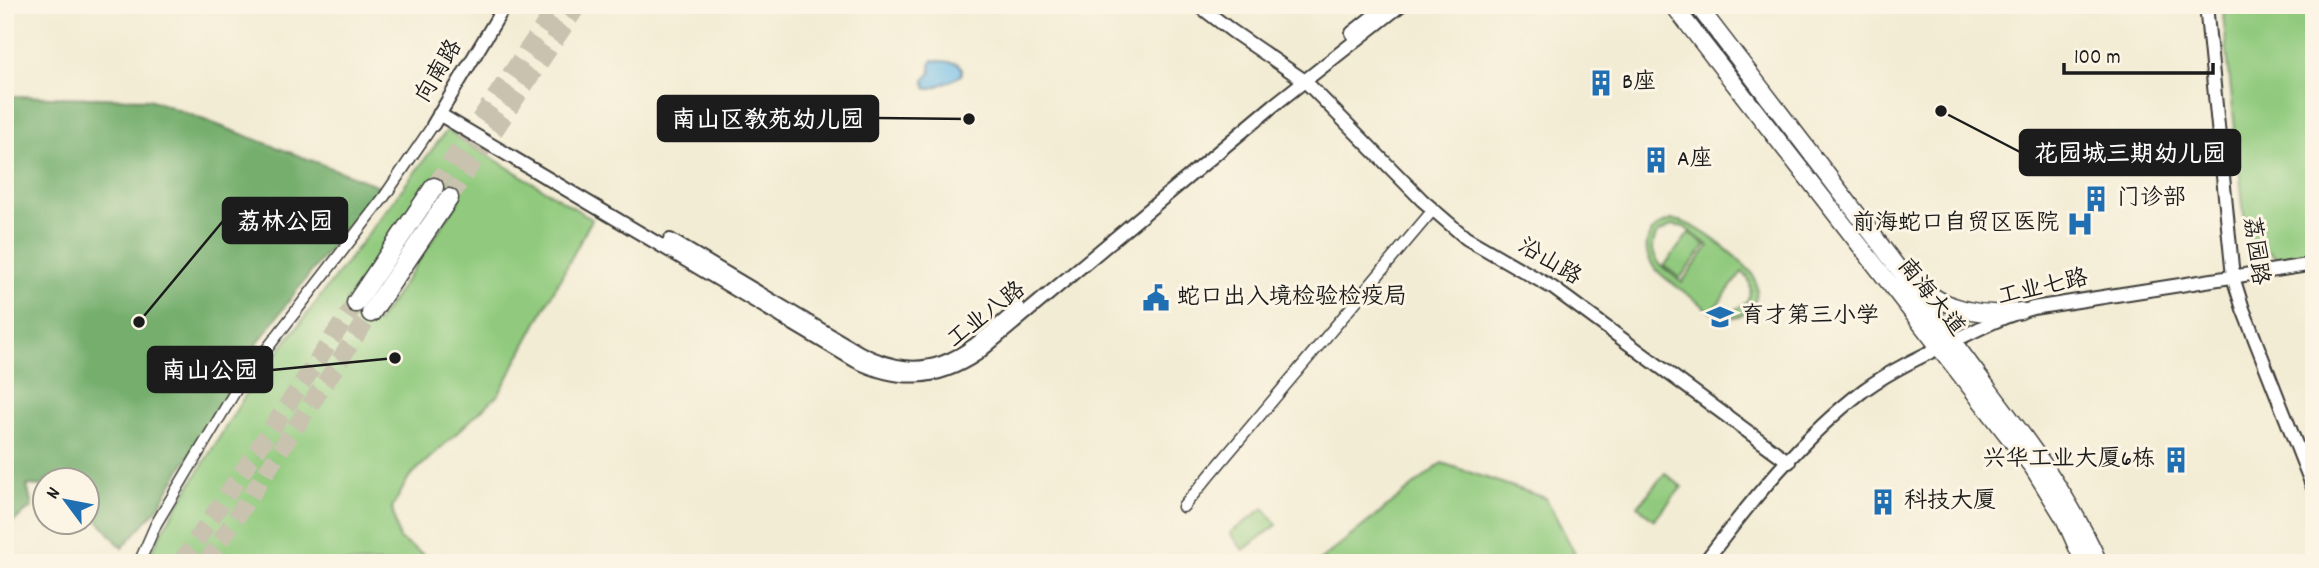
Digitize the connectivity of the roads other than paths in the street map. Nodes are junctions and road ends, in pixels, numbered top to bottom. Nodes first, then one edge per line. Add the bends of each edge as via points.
1 (505, 5) edge
2 (1198, 5) edge
3 (1387, 5) edge
4 (1401, 5) edge
5 (1673, 5) edge
6 (1697, 5) edge
7 (2206, 5) edge
8 (1302, 79) junction
9 (439, 115) junction
10 (442, 192) tunnel mouth
11 (1433, 210) junction
12 (2314, 264) edge
13 (1904, 275) junction
14 (2233, 277) junction
15 (363, 308) tunnel mouth
16 (2020, 312) junction
17 (1946, 344) junction
18 (1789, 462) junction
19 (2314, 490) edge
20 (1183, 507) dead end
21 (138, 563) edge
22 (1704, 563) edge
23 (2084, 563) edge
24 (2099, 563) edge

1 - 9 street, 向南路
2 - 8 street, 沿山路
3 - 8 street, 工业八路
4 - 8 street, 工业八路
5 - 17 main road, 南海大道
6 - 13 main road, 南海大道
7 - 14 street, 荔园路
8 - 9 street, 工业八路 via 971,348 943,364 915,368 886,364 860,353
8 - 11 street, 沿山路
9 - 21 street via 384,197 239,385 156,524
10 - 15 highway
11 - 18 street, 沿山路 via 1466,238 1553,288
11 - 20 street
12 - 14 street, 工业七路
13 - 16 main road via 1923,290 1964,309
13 - 17 main road, 南海大道
14 - 16 street, 工业七路
14 - 19 street, 荔园路
16 - 17 street, 工业七路
17 - 18 street, 工业七路 via 1866,389
17 - 23 main road, 南海大道 via 1963,376 2045,485
17 - 24 main road, 南海大道 via 2060,487
18 - 22 street, 工业七路

